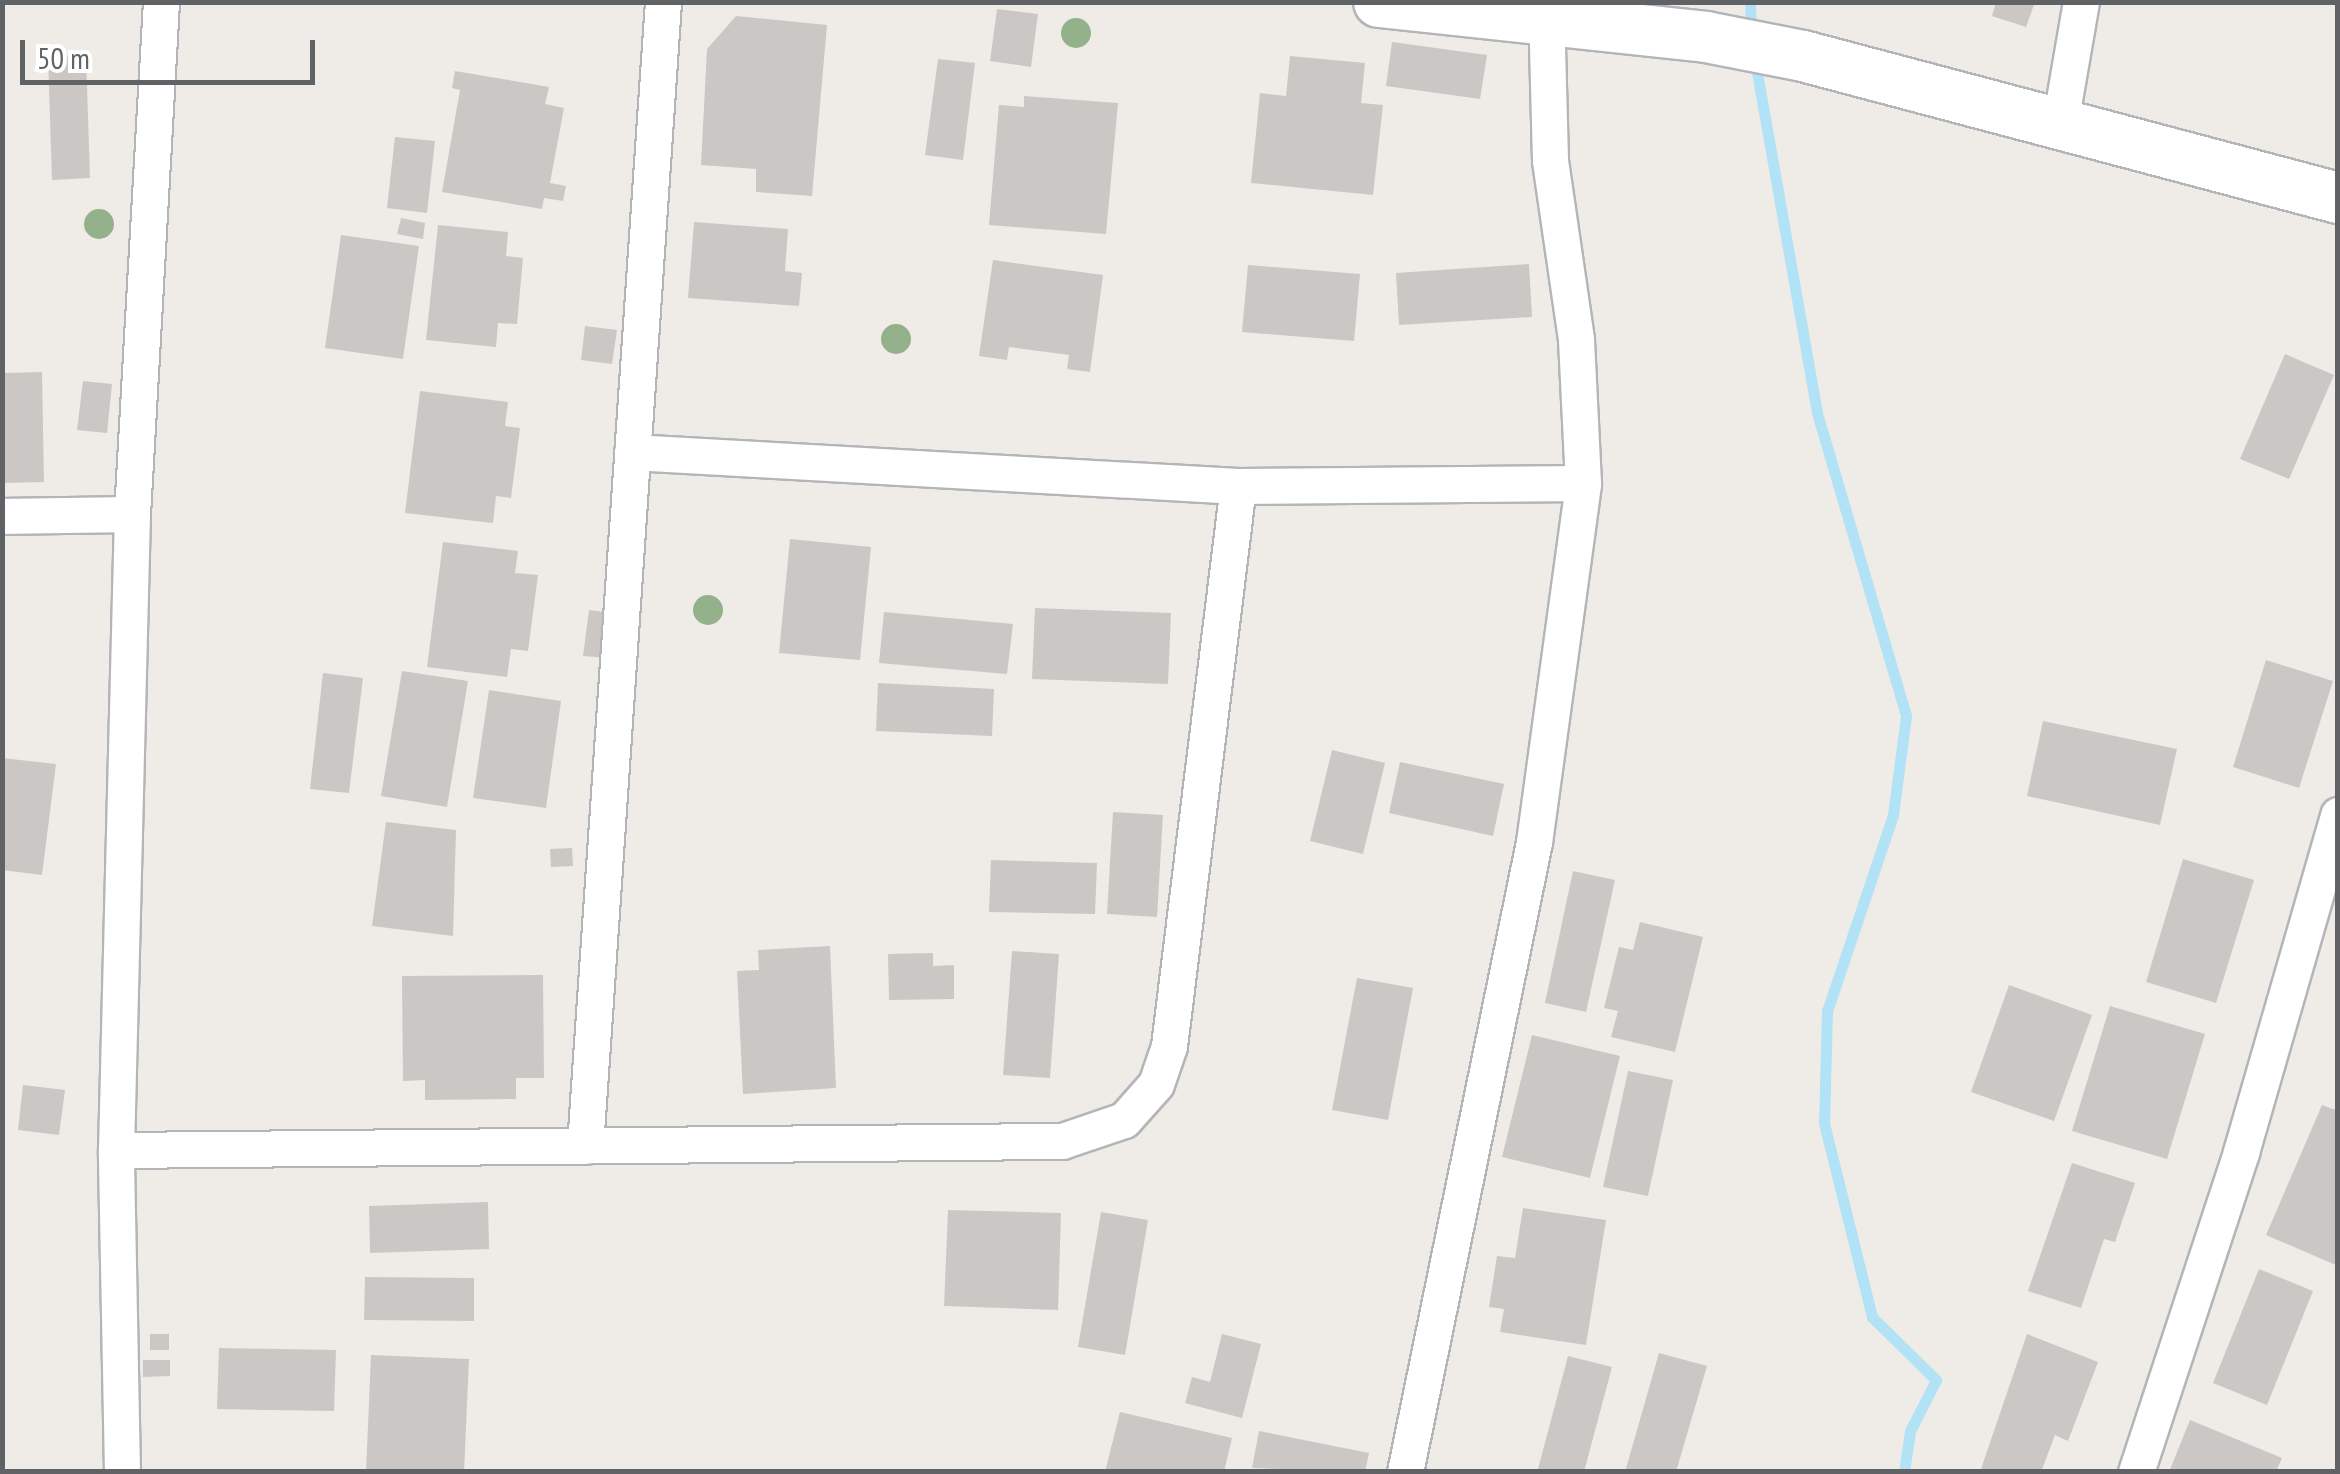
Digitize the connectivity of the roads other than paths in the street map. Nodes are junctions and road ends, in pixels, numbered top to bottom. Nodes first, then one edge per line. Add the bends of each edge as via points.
1 (161, 2) edge
2 (664, 2) edge
3 (1379, 2) edge
4 (2081, 2) edge
5 (1546, 11) edge
6 (2060, 122) junction
7 (2338, 198) edge
8 (632, 452) junction
9 (1583, 483) junction
10 (1238, 486) junction
11 (132, 514) junction
12 (2, 516) edge
13 (2338, 816) edge
14 (585, 1146) junction
15 (116, 1150) junction
16 (122, 1472) edge
17 (1405, 1472) edge
18 (2136, 1472) edge

1 - 11 street
2 - 8 street
3 - 5 street
4 - 6 street
5 - 6 street via 1803,56
5 - 9 street via 1550,160 1576,339
6 - 7 street
8 - 10 street
8 - 14 street
9 - 10 street
9 - 17 street via 1534,842
10 - 14 street via 1169,1046 1156,1084 1124,1120 1062,1141
11 - 12 street
11 - 15 street
13 - 18 street via 2241,1152
14 - 15 street
15 - 16 street

